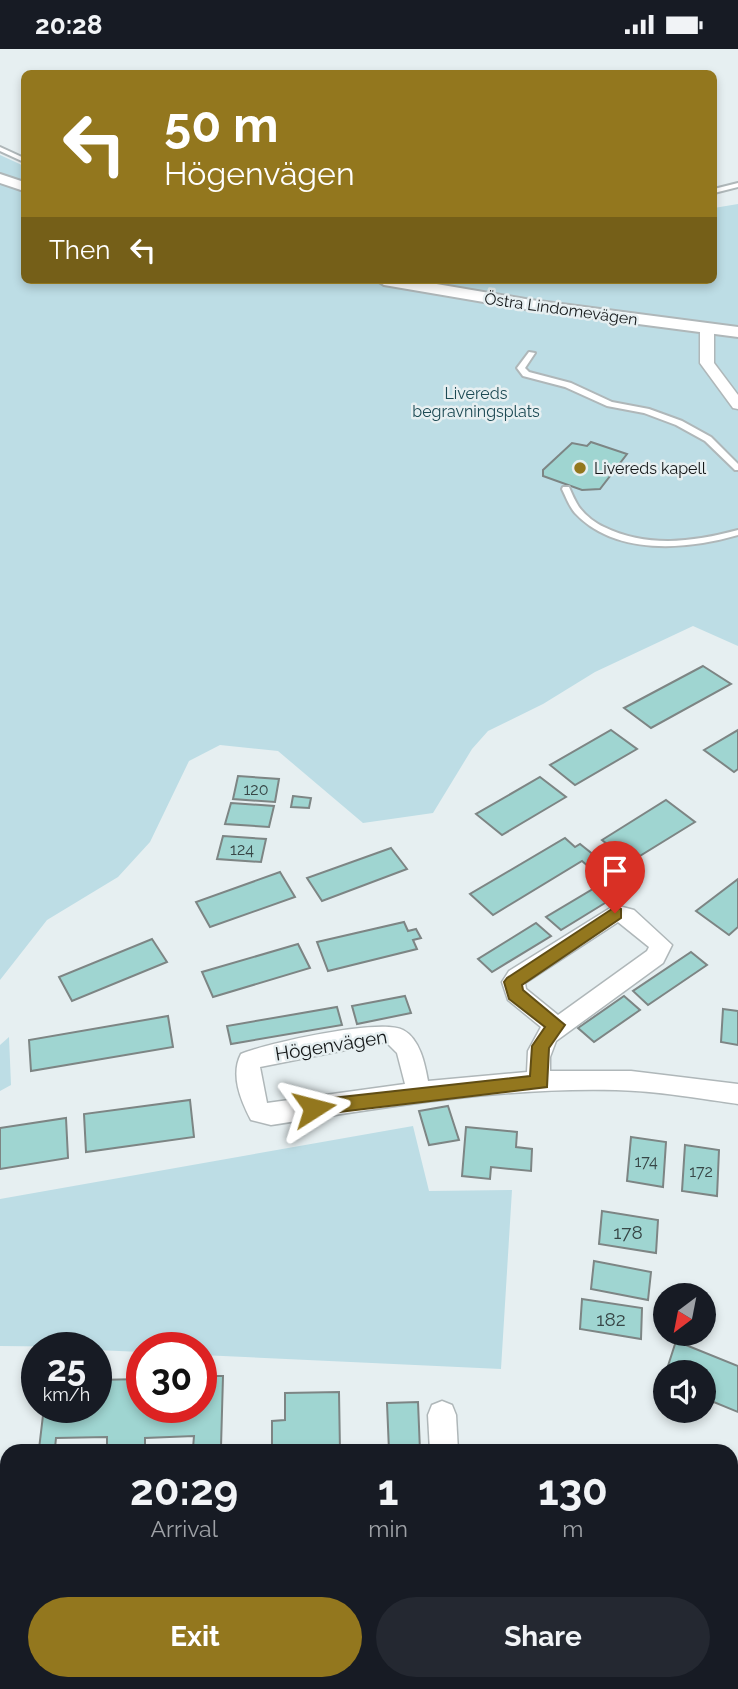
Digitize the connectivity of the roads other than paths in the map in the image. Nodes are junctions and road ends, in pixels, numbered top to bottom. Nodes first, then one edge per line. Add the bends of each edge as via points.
1 (0, 149) edge
2 (21, 159) edge
3 (0, 178) edge
4 (738, 185) edge
5 (21, 186) edge
6 (717, 190) edge
7 (408, 284) edge
8 (707, 329) junction
9 (738, 332) edge
10 (531, 353) dead end
11 (738, 405) edge
12 (738, 468) edge
13 (566, 489) dead end
14 (738, 532) edge
15 (556, 1025) junction
16 (541, 1082) junction
17 (419, 1094) junction
18 (738, 1094) edge
19 (442, 1415) dead end
20 (444, 1444) edge

1 - 2 lane
3 - 5 street
4 - 6 lane
7 - 8 street, Östra Lindomevägen
8 - 9 street, Östra Lindomevägen
8 - 11 street via 707,363
10 - 12 lane via 521,368 526,374 679,423 708,439
13 - 14 lane via 571,507 589,523 617,537 665,543
15 - 15 street via 655,957 662,945 626,916 615,913 517,977 513,982 516,994
15 - 16 street via 540,1046 537,1069
16 - 17 street, Högenvägen
16 - 18 street, Högenvägen via 617,1080
17 - 17 street, Högenvägen via 260,1113 253,1103 249,1061 386,1033 398,1035 406,1043
19 - 20 street

